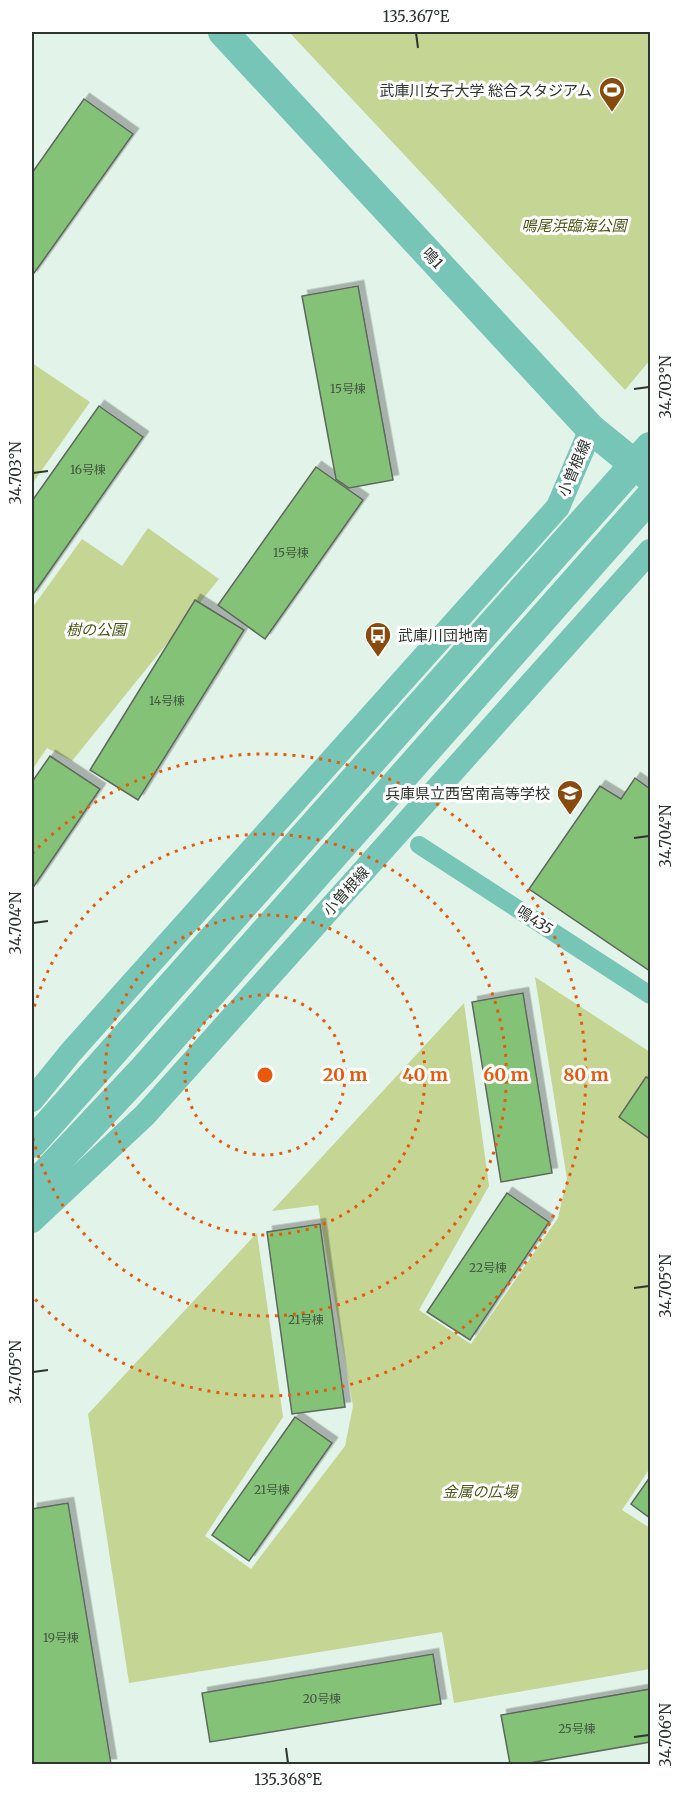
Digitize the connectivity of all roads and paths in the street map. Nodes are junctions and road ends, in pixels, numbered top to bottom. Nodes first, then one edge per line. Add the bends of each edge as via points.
1 (223, 32) edge
2 (591, 429) junction
3 (651, 447) edge
4 (651, 477) edge
5 (651, 497) edge
6 (651, 551) edge
7 (419, 845) dead end
8 (651, 995) edge
9 (32, 1100) edge
10 (32, 1143) edge
11 (32, 1188) edge
12 (32, 1221) edge

1 - 2 street, 鳴1
2 - 4 street, 鳴1
2 - 9 street, 小曽根線 via 558,507
3 - 10 street
5 - 11 street via 144,1069
6 - 12 street, 小曽根線 via 145,1115
7 - 8 street, 鳴435

